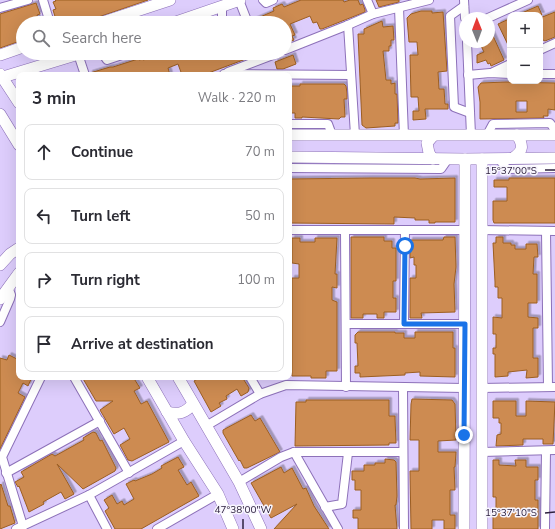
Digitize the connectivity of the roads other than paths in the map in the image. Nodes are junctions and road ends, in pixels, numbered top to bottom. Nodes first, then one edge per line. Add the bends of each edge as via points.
1 (28, 0) edge
2 (43, 0) edge
3 (170, 0) edge
4 (239, 0) edge
5 (263, 0) edge
6 (273, 0) edge
7 (368, 0) edge
8 (429, 0) edge
9 (528, 0) edge
10 (464, 3) edge
11 (222, 7) junction
12 (0, 8) edge
13 (400, 8) junction
14 (373, 14) junction
15 (495, 15) edge
16 (48, 16) edge
17 (121, 16) edge
18 (194, 16) edge
19 (222, 16) edge
20 (245, 16) edge
21 (348, 25) junction
22 (555, 43) edge
23 (292, 47) edge
24 (467, 48) edge
25 (543, 49) edge
26 (16, 50) edge
27 (0, 55) edge
28 (56, 60) edge
29 (77, 60) edge
30 (253, 60) edge
31 (507, 65) edge
32 (83, 72) edge
33 (226, 72) edge
34 (490, 73) junction
35 (507, 74) edge
36 (543, 74) edge
37 (555, 74) edge
38 (1, 75) edge
39 (292, 75) edge
40 (351, 75) junction
41 (468, 75) junction
42 (16, 98) edge
43 (470, 113) junction
44 (0, 114) edge
45 (292, 124) edge
46 (555, 130) edge
47 (292, 135) edge
48 (332, 135) junction
49 (355, 135) junction
50 (471, 135) junction
51 (488, 135) junction
52 (517, 135) junction
53 (404, 136) junction
54 (433, 136) junction
55 (555, 136) edge
56 (16, 140) edge
57 (292, 157) edge
58 (433, 158) junction
59 (513, 158) junction
60 (555, 158) edge
61 (448, 159) junction
62 (465, 159) junction
63 (482, 159) junction
64 (499, 159) junction
65 (292, 168) edge
66 (555, 168) edge
67 (292, 230) edge
68 (346, 230) junction
69 (405, 230) junction
70 (465, 230) junction
71 (482, 230) junction
72 (546, 231) junction
73 (555, 231) edge
74 (16, 250) edge
75 (0, 265) edge
76 (16, 277) edge
77 (8, 287) junction
78 (551, 287) edge
79 (0, 299) edge
80 (0, 322) edge
81 (346, 324) junction
82 (404, 324) junction
83 (465, 324) junction
84 (551, 324) edge
85 (40, 380) edge
86 (76, 380) edge
87 (149, 380) edge
88 (180, 380) edge
89 (252, 380) edge
90 (286, 381) edge
91 (346, 387) junction
92 (402, 387) junction
93 (552, 387) edge
94 (464, 388) junction
95 (482, 388) junction
96 (260, 394) junction
97 (192, 404) junction
98 (167, 412) junction
99 (100, 421) junction
100 (206, 426) junction
101 (184, 441) junction
102 (555, 450) edge
103 (546, 451) junction
104 (294, 452) junction
105 (403, 452) junction
106 (482, 452) junction
107 (348, 453) junction
108 (6, 473) junction
109 (129, 473) junction
110 (238, 482) junction
111 (218, 494) junction
112 (90, 495) junction
113 (325, 507) junction
114 (19, 528) edge
115 (108, 529) edge
116 (157, 529) edge
117 (234, 529) edge
118 (261, 529) edge
119 (338, 529) edge
120 (404, 529) edge
121 (464, 529) edge
122 (482, 529) edge
123 (545, 529) edge

1 - 12 street
2 - 16 street
3 - 17 street
4 - 11 street
4 - 20 street
5 - 6 street via 266,3
7 - 14 street
8 - 13 street
9 - 15 street
10 - 43 street via 450,16 454,107
11 - 18 street
11 - 19 street
13 - 14 street
13 - 53 street
14 - 21 street
21 - 23 street
21 - 40 street
22 - 25 street
24 - 41 street
26 - 27 street
28 - 38 street
29 - 32 street
30 - 33 street
31 - 34 street
34 - 35 street
34 - 41 street
36 - 37 street
38 - 42 street
39 - 40 street
40 - 49 street
41 - 43 street
43 - 50 street
44 - 56 street
45 - 48 street via 328,124
46 - 51 street via 550,123 494,124
47 - 48 street
48 - 49 street
49 - 53 street
50 - 51 street
50 - 54 street
51 - 52 street
52 - 55 street
52 - 59 street via 521,140 522,149
53 - 54 street
54 - 58 street via 427,143
57 - 58 street
58 - 61 street
59 - 60 street
59 - 64 street
61 - 62 street
61 - 65 street via 441,169
62 - 63 street
62 - 70 street
63 - 64 street
63 - 71 street
64 - 66 street via 507,169
67 - 68 street
68 - 69 street
68 - 81 street
69 - 70 street
69 - 82 street
70 - 83 street
71 - 72 street
71 - 95 street
72 - 73 street
72 - 78 street
74 - 75 street
76 - 77 street
77 - 79 street
77 - 80 street via 10,299
78 - 84 street
81 - 82 street
81 - 91 street
82 - 83 street
83 - 94 street
84 - 93 street
85 - 108 street via 2,457
86 - 99 street
87 - 98 street
88 - 97 street
89 - 96 street
90 - 91 street
90 - 96 street
91 - 92 street
92 - 94 street
92 - 105 street
93 - 95 street
94 - 121 street
95 - 106 street
96 - 100 street
97 - 98 street via 182,413
97 - 100 street
98 - 101 street
99 - 108 street
99 - 109 street
100 - 110 street
101 - 109 street
101 - 111 street
102 - 103 street
103 - 106 street
103 - 123 street
104 - 107 street
104 - 110 street
104 - 113 street
105 - 107 street
105 - 120 street
106 - 122 street
107 - 113 street via 342,504
108 - 114 street
109 - 112 street
110 - 118 street
111 - 116 street
111 - 117 street
112 - 114 street
112 - 115 street
113 - 119 street

